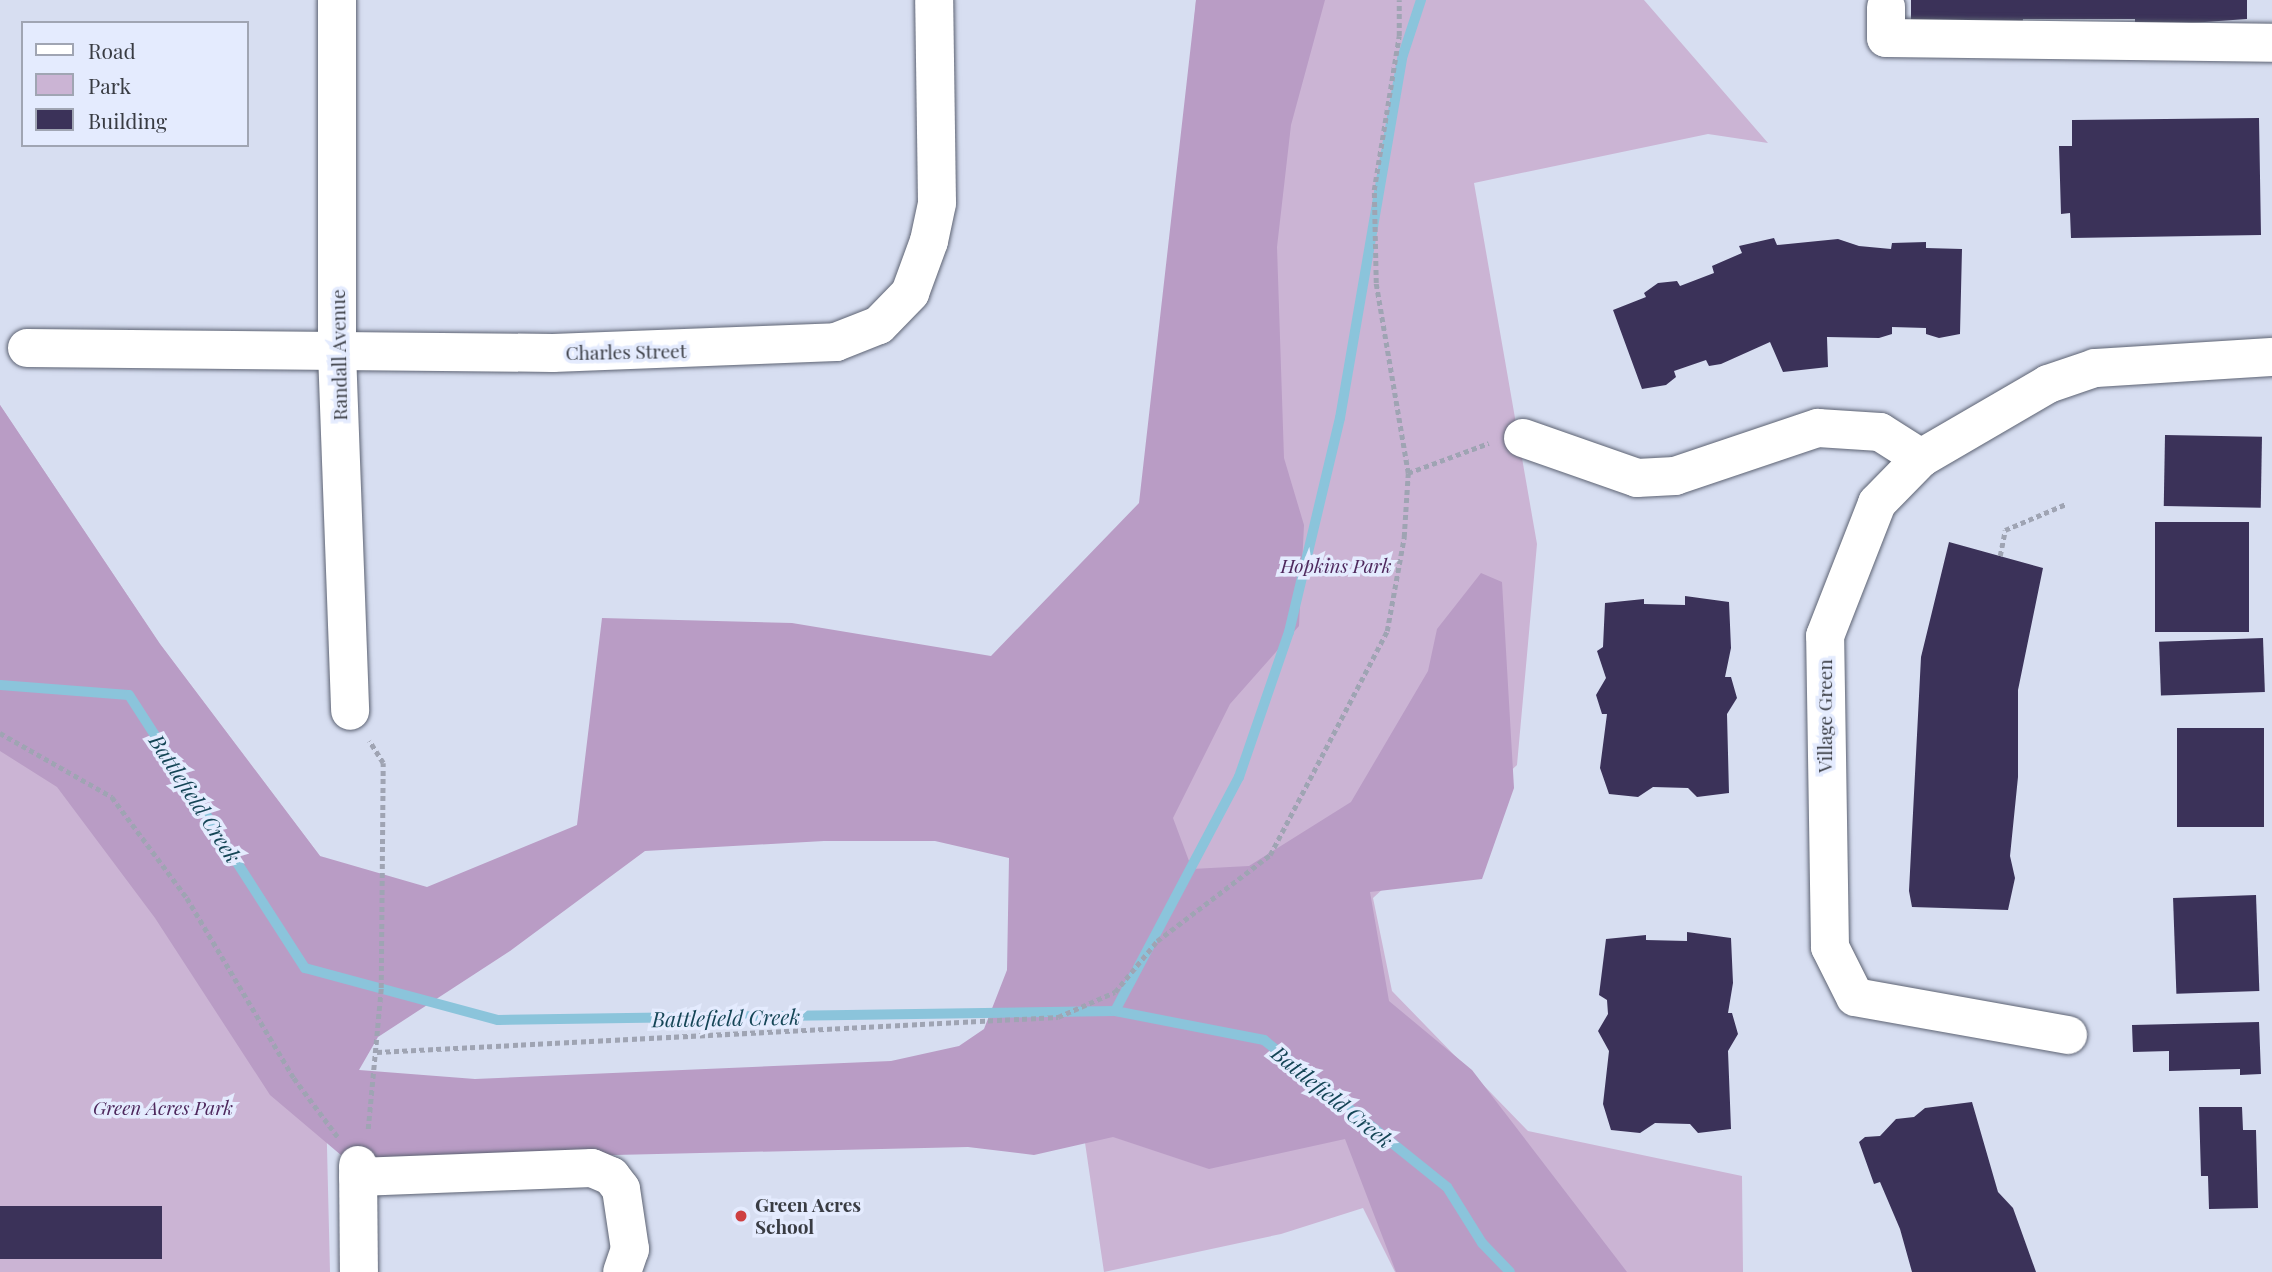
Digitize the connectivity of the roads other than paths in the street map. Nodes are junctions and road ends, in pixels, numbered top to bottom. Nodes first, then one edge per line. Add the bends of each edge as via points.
1 (337, 0) edge
2 (934, 0) edge
3 (1886, 7) dead end
4 (2272, 43) edge
5 (27, 348) dead end
6 (337, 352) junction
7 (2272, 357) edge
8 (1523, 438) road end
9 (1922, 457) junction
10 (350, 711) road end
11 (2068, 1035) dead end
12 (359, 1272) edge
13 (622, 1272) edge

1 - 6 street, Randall Avenue
2 - 6 street, Charles Street via 937,203 910,293 879,325 836,342 761,349
3 - 4 street via 1886,38
5 - 6 street, Charles Street
6 - 10 street, Randall Avenue
7 - 9 street, Village Green via 2095,368 2048,384
8 - 9 street via 1637,478 1675,476 1818,428 1880,432
9 - 11 street, Village Green via 1877,503 1825,636 1830,947 1855,998
12 - 13 street via 358,1171 592,1168 611,1177 621,1189 630,1249

